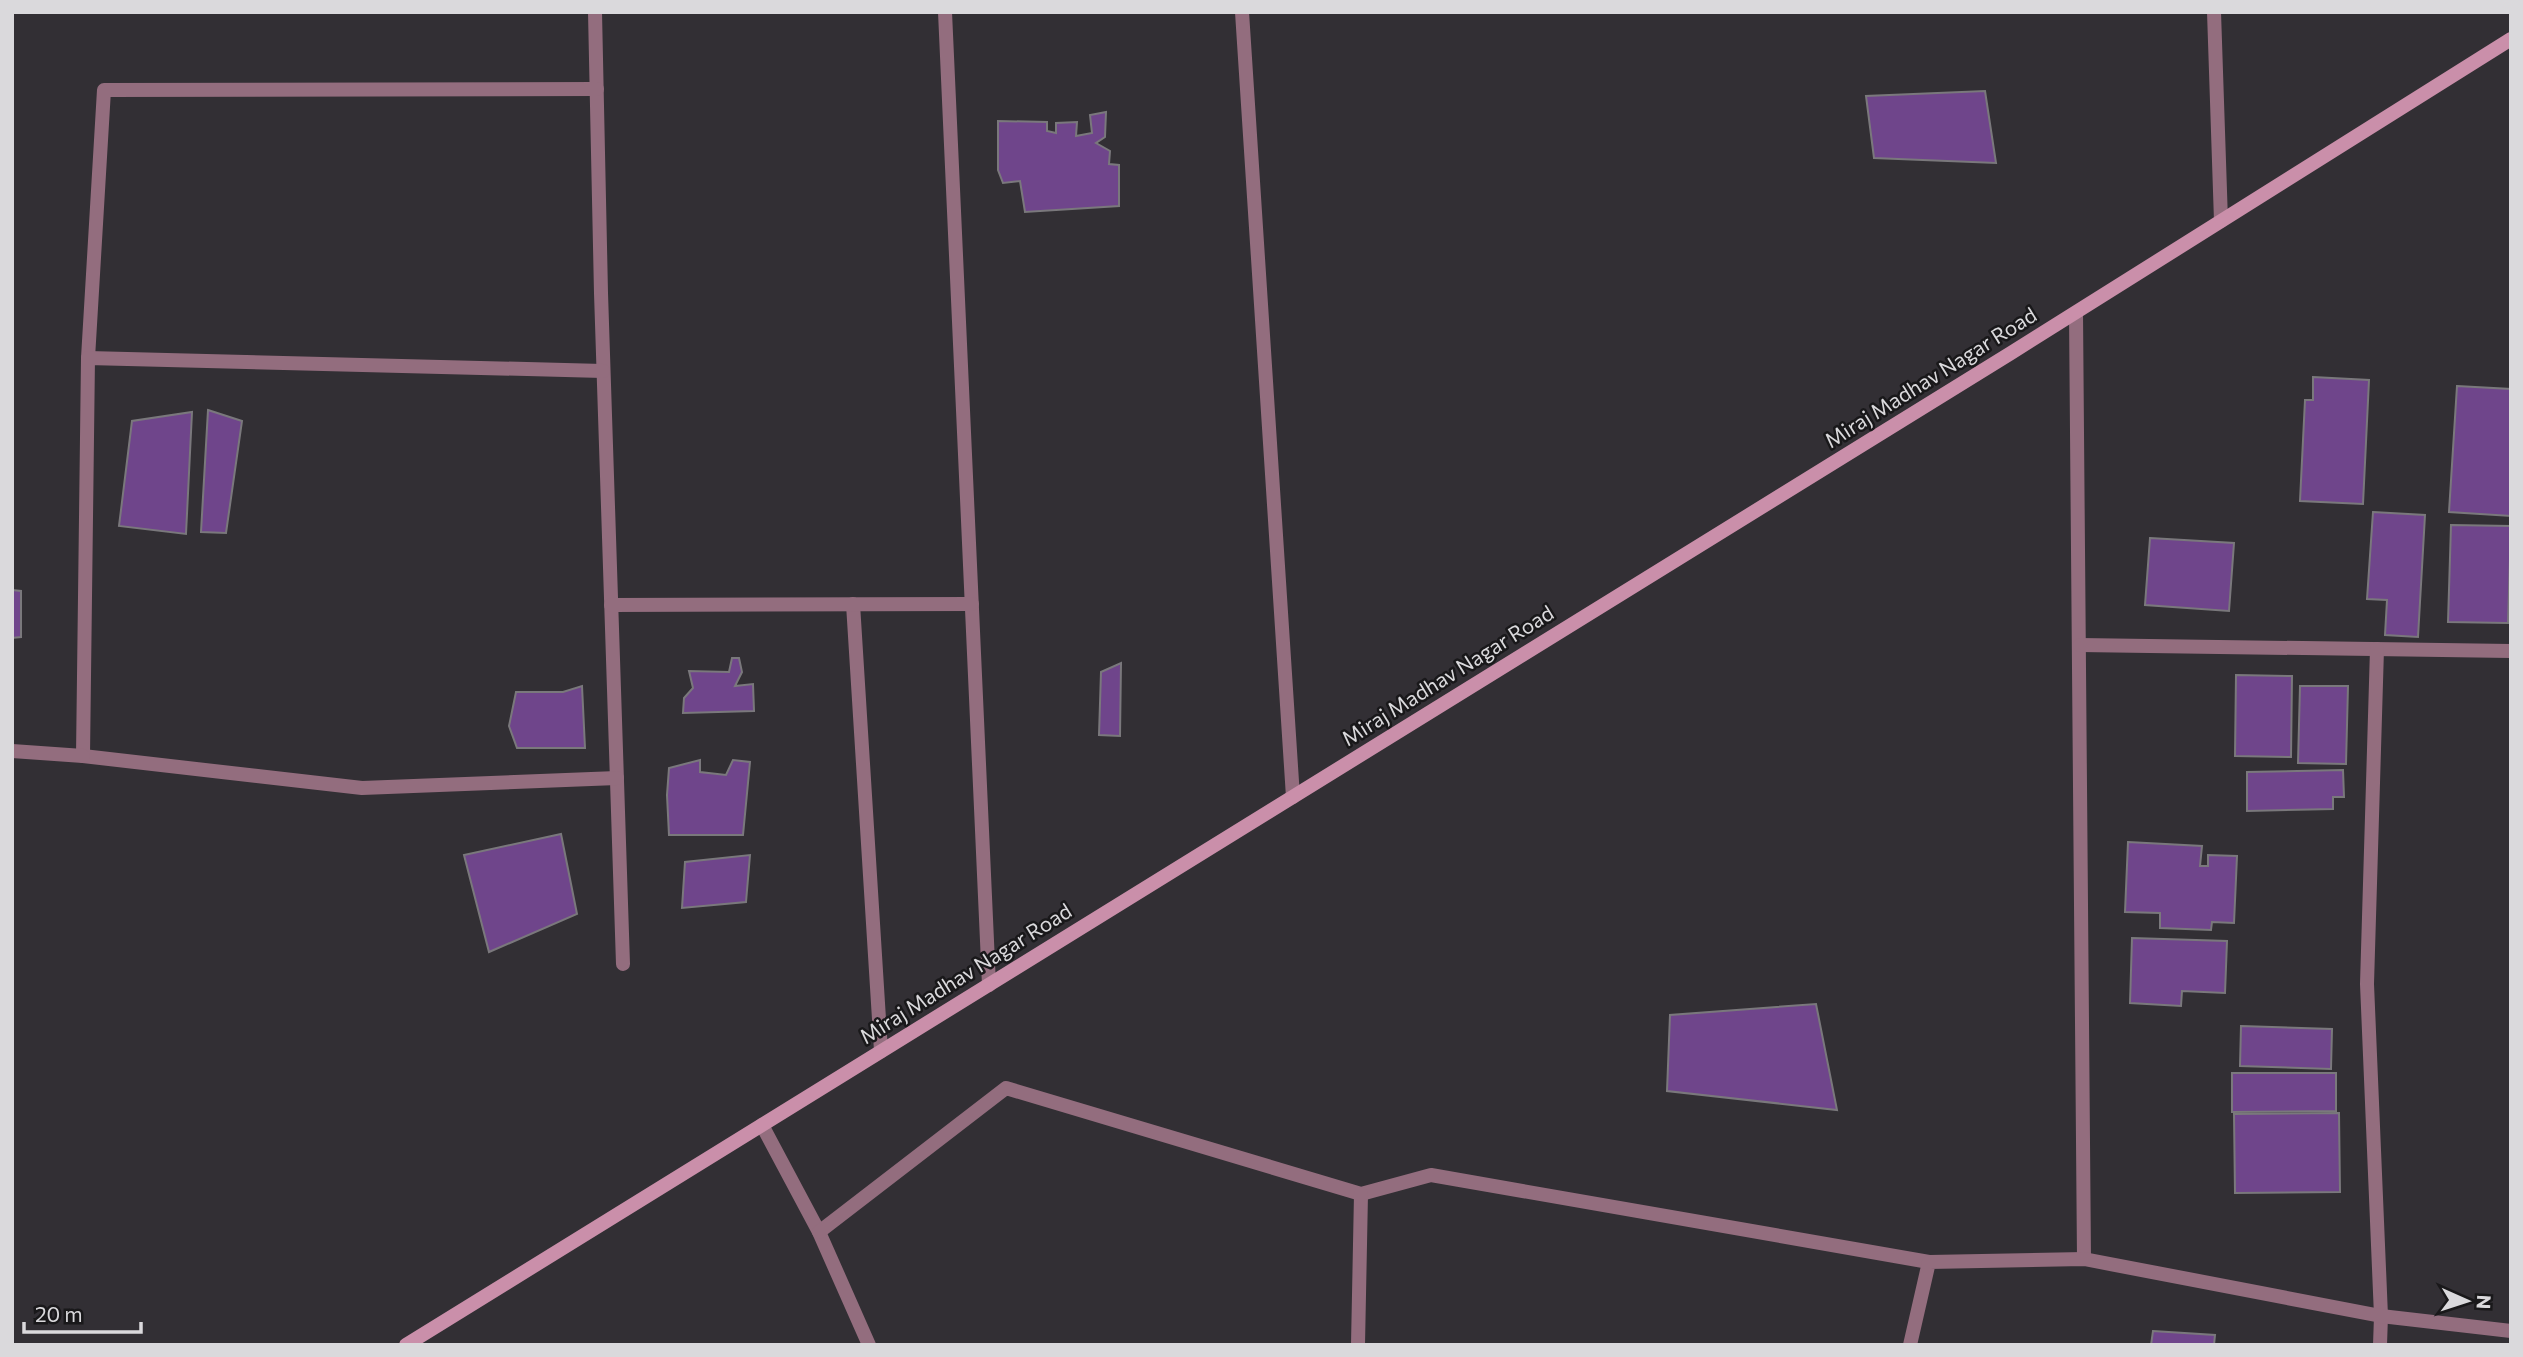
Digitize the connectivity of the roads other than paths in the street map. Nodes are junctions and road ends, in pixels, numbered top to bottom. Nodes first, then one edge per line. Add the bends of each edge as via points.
1 (595, 12) edge
2 (945, 12) edge
3 (1242, 12) edge
4 (2214, 12) edge
5 (2511, 39) edge
6 (597, 89) junction
7 (2221, 221) junction
8 (2076, 313) junction
9 (88, 358) junction
10 (603, 371) junction
11 (853, 604) junction
12 (972, 604) junction
13 (611, 605) junction
14 (2080, 645) junction
15 (2377, 649) junction
16 (2511, 651) edge
17 (12, 751) edge
18 (83, 756) junction
19 (617, 778) junction
20 (1293, 797) junction
21 (623, 964) dead end
22 (989, 985) junction
23 (881, 1051) junction
24 (762, 1125) junction
25 (1361, 1194) junction
26 (819, 1232) junction
27 (2084, 1259) junction
28 (1929, 1262) junction
29 (2381, 1316) junction
30 (2511, 1331) edge
31 (406, 1345) edge
32 (869, 1345) edge
33 (1358, 1345) edge
34 (1910, 1345) edge
35 (2380, 1345) edge

1 - 6 street
2 - 12 street
3 - 20 street
4 - 7 street
5 - 7 street, Miraj Madhav Nagar Road
6 - 9 street via 104,90
6 - 10 street
7 - 8 street, Miraj Madhav Nagar Road
8 - 14 street
8 - 20 street, Miraj Madhav Nagar Road
9 - 10 street
9 - 18 street
10 - 13 street
11 - 12 street
11 - 13 street
11 - 23 street
12 - 22 street
13 - 19 street
14 - 15 street
14 - 27 street
15 - 16 street
15 - 29 street via 2367,984
17 - 18 street
18 - 19 street via 362,788
19 - 21 street
20 - 22 street, Miraj Madhav Nagar Road
22 - 23 street, Miraj Madhav Nagar Road
23 - 24 street, Miraj Madhav Nagar Road
24 - 26 street
24 - 31 street, Miraj Madhav Nagar Road
25 - 26 street via 1006,1088
25 - 28 street via 1431,1175
25 - 33 street
26 - 32 street
27 - 28 street
27 - 29 street
28 - 34 street
29 - 30 street
29 - 35 street

